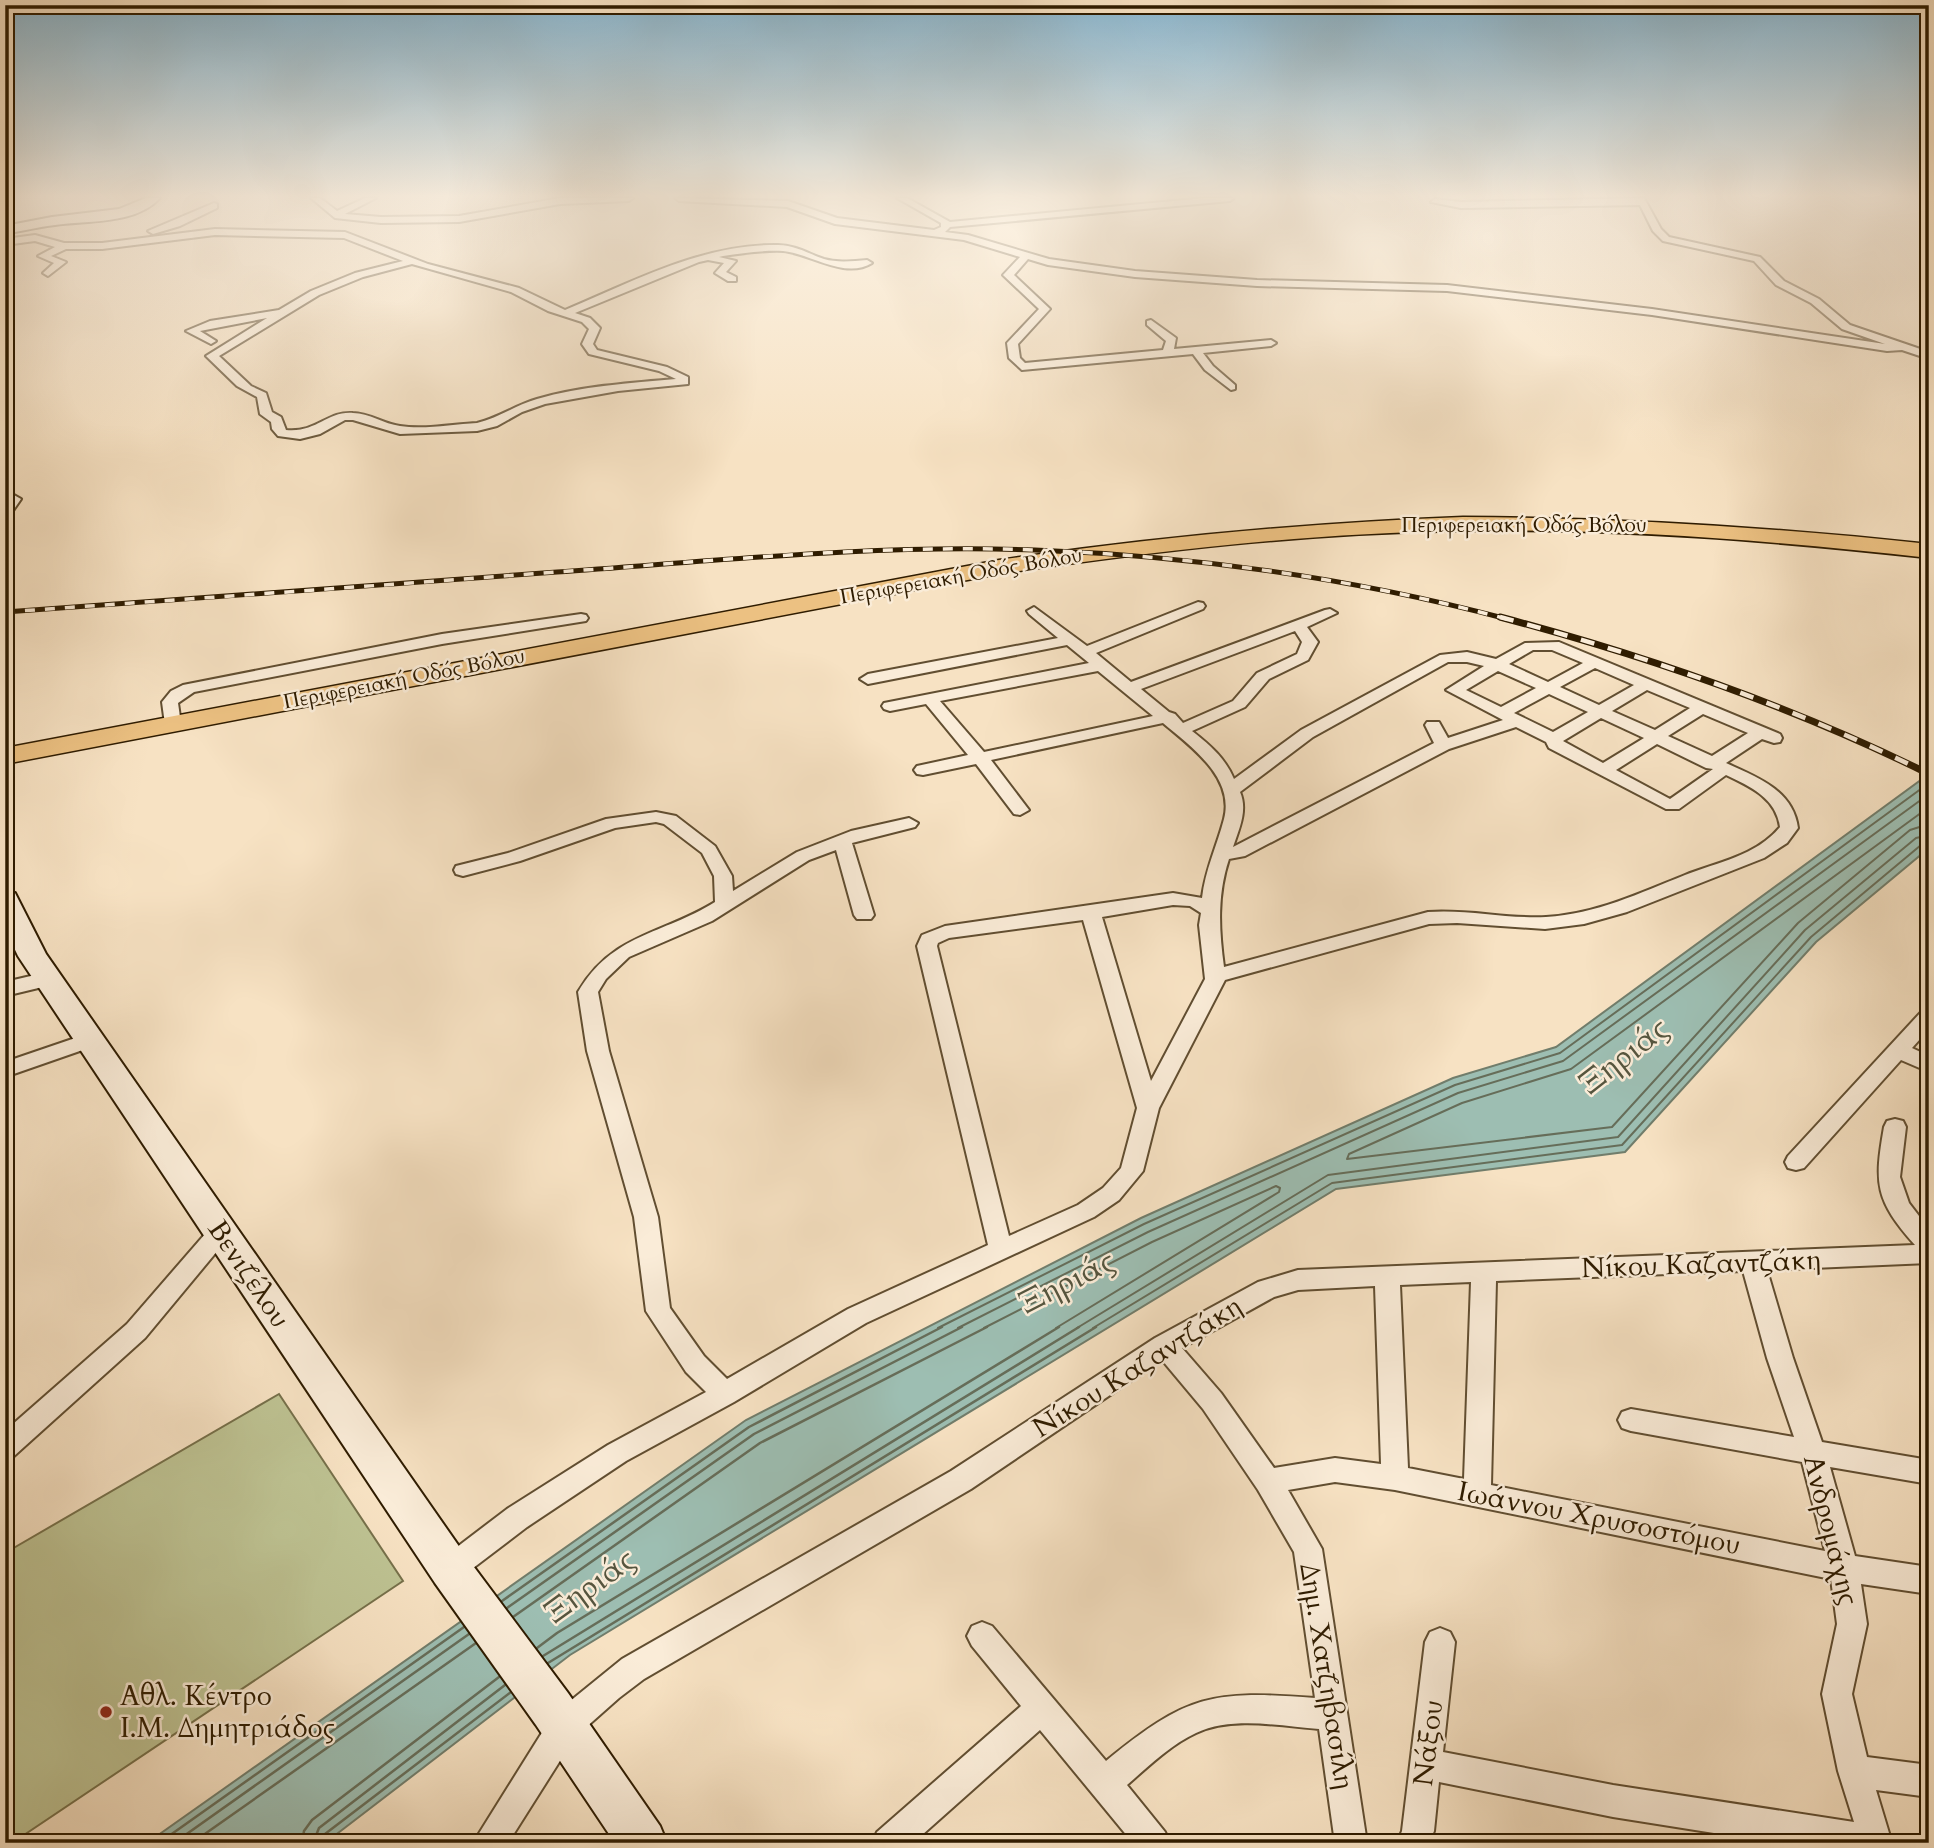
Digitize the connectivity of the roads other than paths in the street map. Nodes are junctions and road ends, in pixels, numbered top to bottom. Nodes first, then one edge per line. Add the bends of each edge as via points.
1 (337, 284) edge
2 (499, 284) edge
3 (631, 284) edge
4 (1018, 284) edge
5 (1308, 284) edge
6 (1782, 284) edge
7 (282, 312) junction
8 (565, 314) junction
9 (1151, 323) dead end
10 (211, 341) dead end
11 (1271, 343) dead end
12 (1899, 348) junction
13 (1195, 349) junction
14 (1167, 352) junction
15 (1929, 356) edge
16 (1231, 387) dead end
17 (5, 494) edge
18 (5, 512) edge
19 (1929, 545) edge
20 (1848, 546) junction
21 (1929, 551) edge
22 (1929, 561) edge
23 (1198, 606) dead end
24 (1034, 611) dead end
25 (1330, 613) dead end
26 (581, 618) dead end
27 (1299, 625) junction
28 (1087, 653) junction
29 (1597, 661) junction
30 (1496, 664) junction
31 (868, 679) dead end
32 (1648, 683) junction
33 (1132, 687) junction
34 (1547, 688) junction
35 (930, 699) junction
36 (890, 706) dead end
37 (1703, 707) junction
38 (1502, 713) junction
39 (1600, 713) junction
40 (1518, 721) junction
41 (173, 723) junction
42 (1176, 723) junction
43 (1433, 725) dead end
44 (1768, 735) joint
45 (1654, 738) junction
46 (1554, 739) junction
47 (1443, 745) junction
48 (981, 758) junction
49 (13, 762) edge
50 (1718, 766) junction
51 (1604, 770) junction
52 (923, 771) dead end
53 (1231, 790) junction
54 (1020, 810) dead end
55 (909, 823) dead end
56 (842, 840) junction
57 (1222, 854) junction
58 (463, 870) dead end
59 (5, 899) edge
60 (725, 905) junction
61 (1210, 910) junction
62 (1091, 913) junction
63 (864, 915) dead end
64 (5, 933) edge
65 (40, 968) junction
66 (1215, 976) junction
67 (5, 989) edge
68 (1929, 1016) edge
69 (90, 1040) junction
70 (1899, 1050) junction
71 (1929, 1065) edge
72 (5, 1069) edge
73 (1148, 1108) junction
74 (1895, 1127) dead end
75 (1796, 1162) dead end
76 (220, 1232) junction
77 (1001, 1250) junction
78 (1926, 1257) edge
79 (1754, 1262) junction
80 (1484, 1272) junction
81 (1387, 1276) junction
82 (1164, 1345) junction
83 (725, 1394) junction
84 (1631, 1420) dead end
85 (5, 1448) edge
86 (1813, 1453) junction
87 (1929, 1472) edge
88 (1395, 1478) junction
89 (1268, 1480) junction
90 (1477, 1493) junction
91 (1844, 1568) junction
92 (458, 1581) junction
93 (1929, 1581) edge
94 (982, 1636) dead end
95 (1440, 1642) dead end
96 (1043, 1707) junction
97 (1333, 1715) junction
98 (558, 1718) junction
99 (1426, 1764) junction
100 (1854, 1770) junction
101 (1929, 1780) edge
102 (1104, 1783) junction
103 (1876, 1842) edge
104 (489, 1843) edge
105 (643, 1843) edge
106 (888, 1843) edge
107 (1154, 1843) edge
108 (1351, 1843) edge
109 (1413, 1843) edge

1 - 7 street
2 - 8 street
3 - 8 street
4 - 14 street via 1045,309 1012,343 1022,367
5 - 12 street via 1462,289
6 - 12 street via 1815,301 1846,327
7 - 8 street via 212,355 244,389 262,394 267,415 278,422 278,429 294,435 349,416 400,430 477,427 543,401 684,382 663,369 593,352 587,344 595,328
7 - 10 street via 191,331
9 - 14 street via 1172,340
11 - 13 street
12 - 15 street
13 - 14 street
13 - 16 street
17 - 18 street via 14,499
19 - 20 main road
20 - 21 main road, Περιφερειακή Οδός Βόλου
20 - 22 main road
20 - 41 main road, Περιφερειακή Οδός Βόλου via 1671,527 1486,522 1315,529 1145,544
20 - 49 main road, Περιφερειακή Οδός Βόλου via 1491,534 1331,540 1194,552 923,595
23 - 28 street
24 - 28 street
25 - 27 street
26 - 41 street via 442,639 189,688 170,702
27 - 33 street
27 - 42 street via 1310,642 1303,657 1263,676 1235,707
28 - 31 street
28 - 33 street
28 - 35 street
29 - 30 street via 1543,644
29 - 32 street
29 - 34 street
30 - 34 street
30 - 38 street via 1454,690
30 - 53 street via 1468,657 1445,658 1313,729 1256,767
32 - 37 street
32 - 39 street
33 - 42 street
34 - 38 street
34 - 39 street
35 - 36 street
35 - 48 street
37 - 44 street
37 - 45 street
38 - 40 street
39 - 45 street
39 - 46 street
40 - 46 street
40 - 47 street
41 - 49 main road, Περιφερειακή Οδός Βόλου
42 - 48 street
42 - 53 street via 1221,768
43 - 47 street
44 - 50 street
45 - 50 street
45 - 51 street
46 - 51 street via 1555,744
47 - 57 street via 1251,846
48 - 52 street
48 - 54 street
50 - 51 street via 1673,805
50 - 66 street via 1750,780 1785,807 1789,828 1781,841 1761,854 1604,914 1554,922 1428,918
53 - 57 street via 1234,816
55 - 56 street
56 - 60 street via 790,863
56 - 63 street
57 - 61 street
58 - 60 street via 612,823 656,817 670,820 709,850 723,876
59 - 65 main road, Βενιζέλου
60 - 83 street via 622,953 598,975 589,992 598,1051 646,1217 659,1311 695,1364
61 - 62 street via 1179,898
61 - 66 street
62 - 73 street
62 - 77 street via 945,932 929,939 927,946
64 - 65 main road, Βενιζέλου
65 - 67 street
65 - 69 main road, Βενιζέλου
66 - 73 street via 1210,994
68 - 70 street
69 - 72 street
69 - 76 main road, Βενιζέλου
70 - 71 street
70 - 75 street
73 - 77 street via 1132,1171 1120,1186 1086,1211
74 - 78 street via 1890,1182
76 - 85 street via 136,1331
76 - 92 main road, Βενιζέλου
77 - 83 street via 857,1315
78 - 79 street, Νίκου Καζαντζάκη
79 - 80 street, Νίκου Καζαντζάκη
79 - 86 street, Ανδρομάχης via 1782,1367
80 - 81 street, Νίκου Καζαντζάκη
80 - 90 street
81 - 82 street, Νίκου Καζαντζάκη via 1285,1282
81 - 88 street
82 - 89 street, Δημ. Χατζηβασίλη via 1199,1384
82 - 98 street, Νίκου Καζαντζάκη via 961,1480 633,1669
83 - 92 street via 565,1486
84 - 86 street
86 - 87 street
86 - 91 street, Ανδρομάχης
88 - 89 street, Ιωάννου Χρυσοστόμου via 1335,1471
88 - 90 street, Ιωάννου Χρυσοστόμου
89 - 97 street, Δημ. Χατζηβασίλη via 1310,1556
90 - 91 street, Ιωάννου Χρυσοστόμου
91 - 93 street, Ιωάννου Χρυσοστόμου
91 - 100 street, Ανδρομάχης via 1852,1624 1838,1694
92 - 98 main road, Βενιζέλου
94 - 96 street
95 - 99 street, Νάξου
96 - 102 street
96 - 106 street
97 - 102 street via 1235,1711 1199,1716 1180,1725
97 - 108 street, Δημ. Χατζηβασίλη
98 - 104 street, Νίκου Καζαντζάκη
98 - 105 main road
99 - 103 street via 1613,1801
99 - 109 street, Νάξου
100 - 101 street
100 - 103 street, Ανδρομάχης
102 - 107 street

